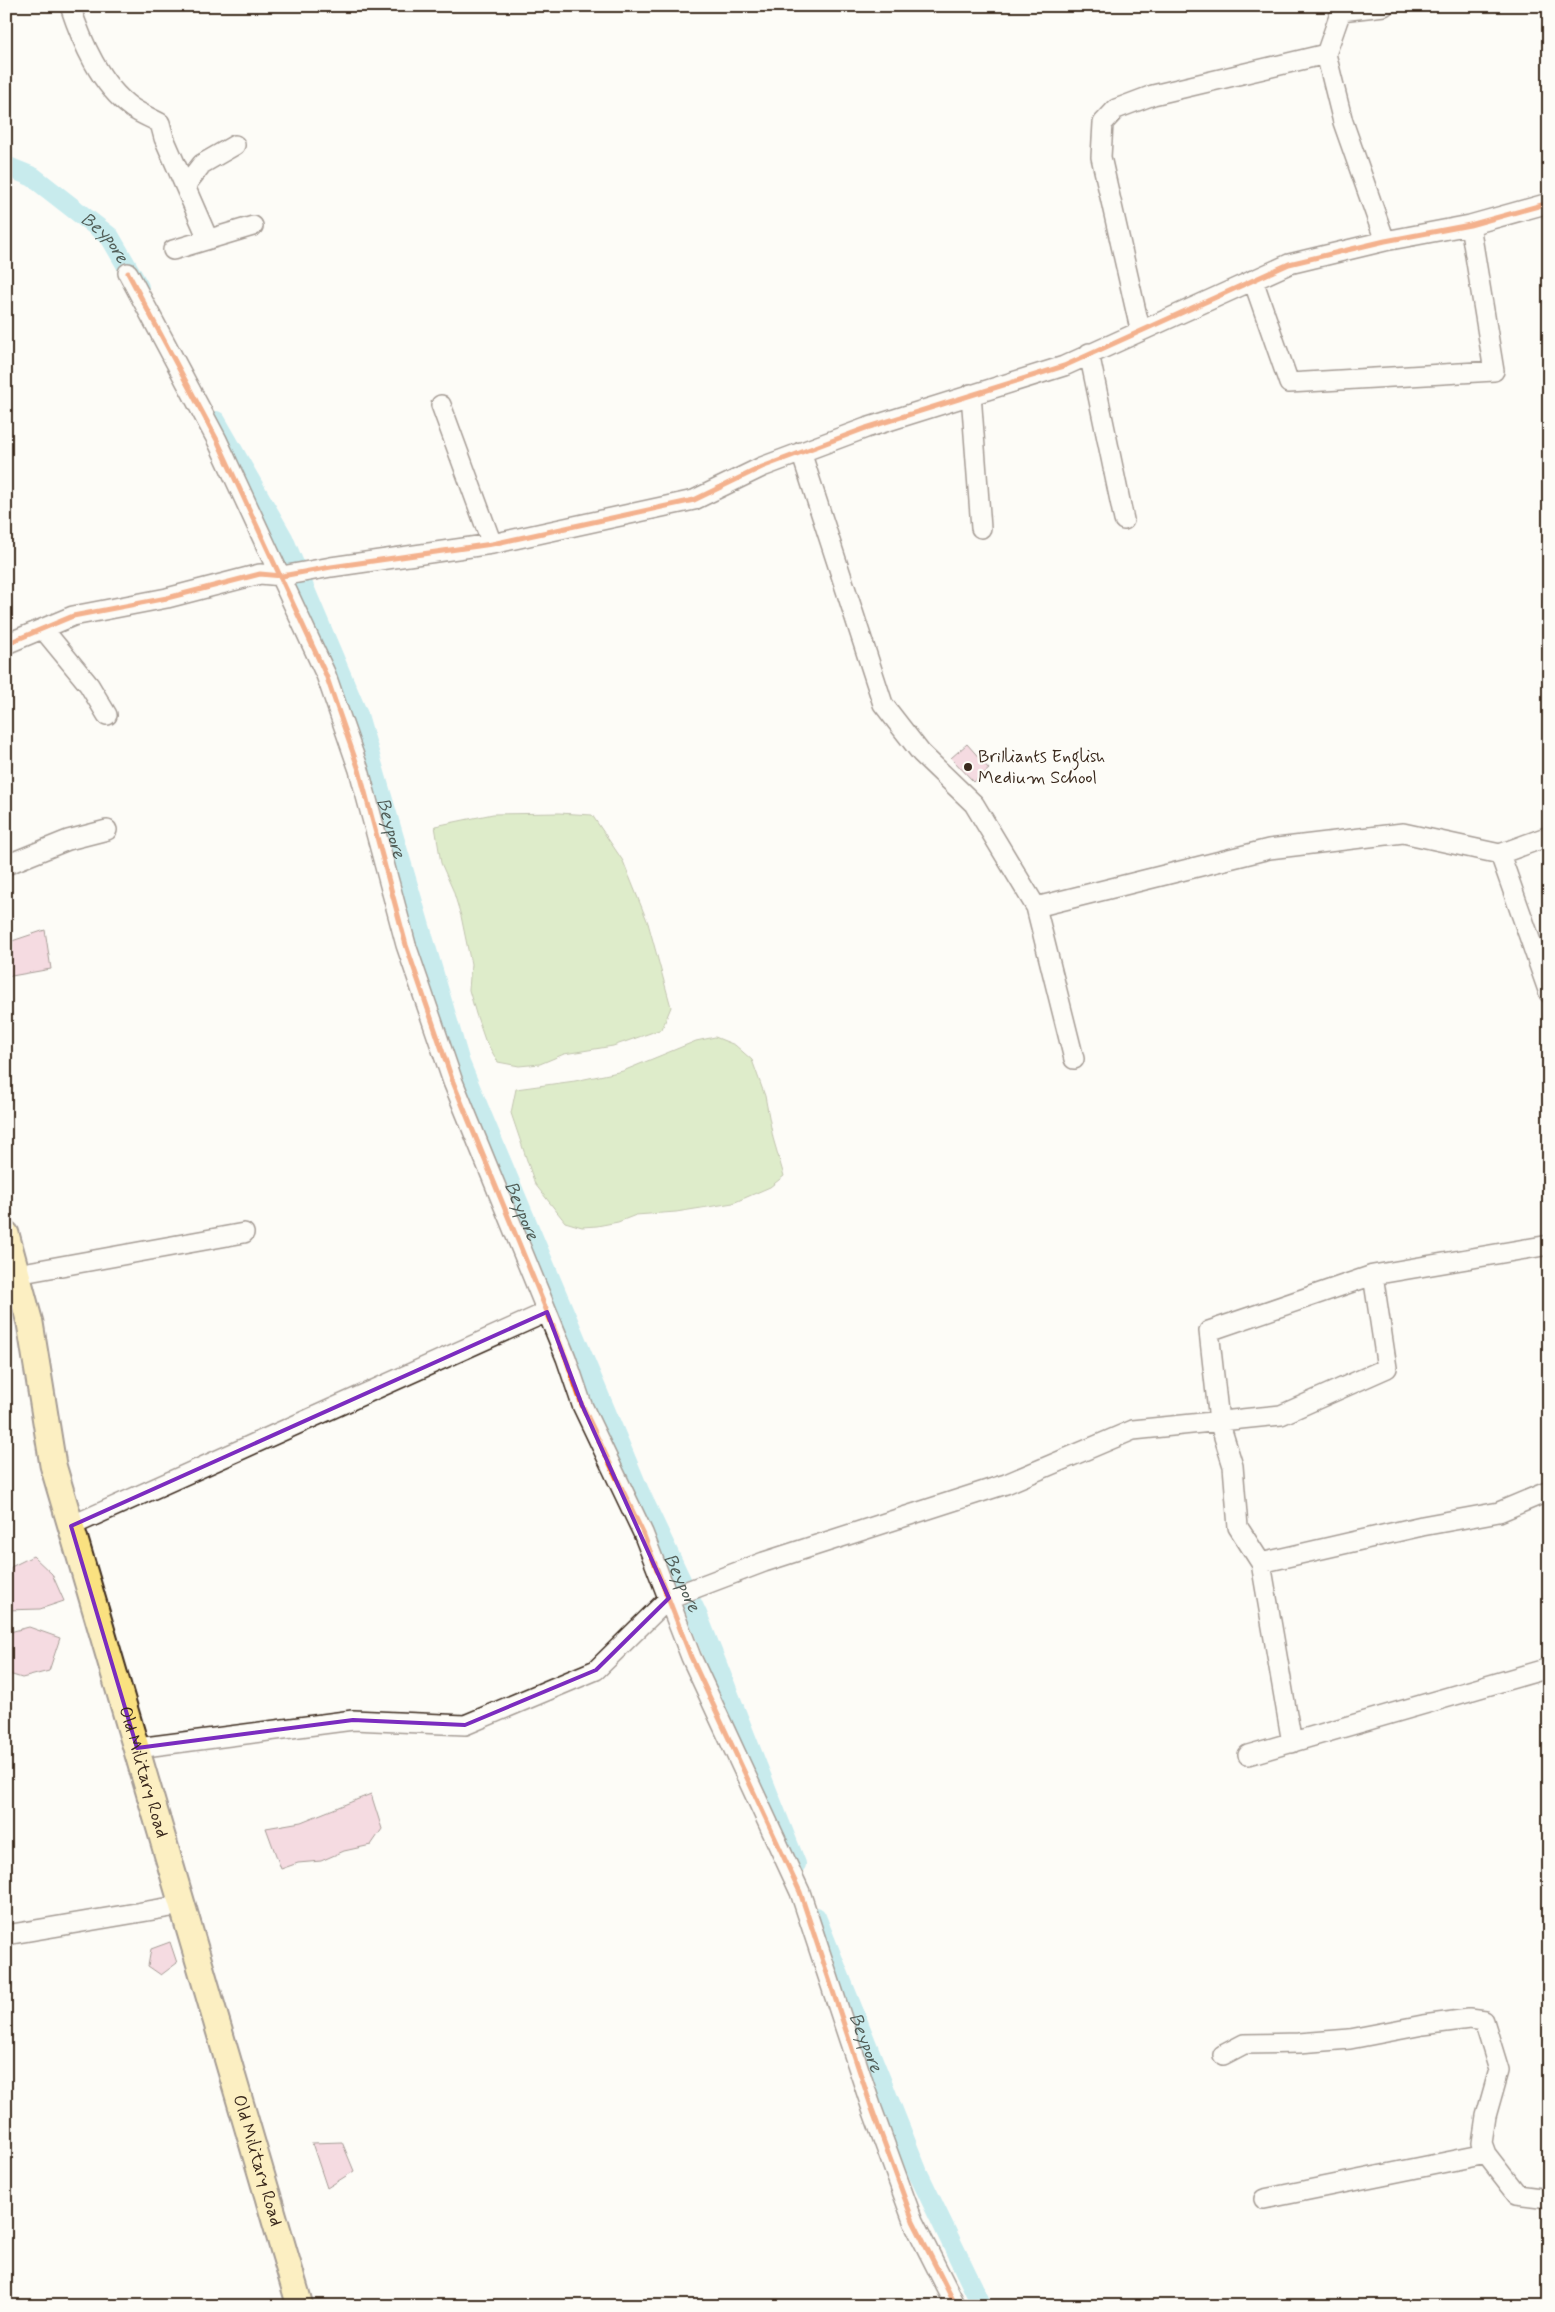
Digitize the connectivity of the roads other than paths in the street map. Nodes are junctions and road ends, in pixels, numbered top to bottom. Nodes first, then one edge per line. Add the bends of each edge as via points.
1 (70, 6) edge
2 (1384, 6) edge
3 (1326, 54) junction
4 (236, 145) dead end
5 (185, 186) junction
6 (1549, 203) edge
7 (1470, 225) junction
8 (253, 226) dead end
9 (208, 239) junction
10 (1385, 241) junction
11 (173, 250) dead end
12 (128, 274) dead end
13 (1253, 280) junction
14 (1140, 330) junction
15 (1089, 353) junction
16 (971, 394) junction
17 (441, 405) dead end
18 (801, 452) junction
19 (1124, 520) dead end
20 (981, 528) dead end
21 (492, 544) junction
22 (282, 576) junction
23 (43, 628) junction
24 (6, 644) edge
25 (107, 715) dead end
26 (107, 830) dead end
27 (1549, 836) edge
28 (1500, 854) junction
29 (6, 865) edge
30 (1036, 907) junction
31 (1549, 993) edge
32 (1074, 1059) dead end
33 (244, 1233) dead end
34 (6, 1234) edge
35 (1549, 1245) edge
36 (17, 1274) junction
37 (1373, 1275) junction
38 (547, 1312) junction
39 (1219, 1421) junction
40 (1549, 1491) edge
41 (71, 1526) junction
42 (1261, 1563) junction
43 (669, 1598) junction
44 (1549, 1668) edge
45 (1292, 1742) junction
46 (137, 1748) junction
47 (1248, 1755) dead end
48 (183, 1905) junction
49 (6, 1935) edge
50 (1223, 2055) dead end
51 (1486, 2154) junction
52 (1549, 2198) edge
53 (1264, 2199) dead end
54 (300, 2306) edge
55 (956, 2306) edge

1 - 5 street via 79,34 105,81 132,107 160,123
2 - 3 street via 1341,11
3 - 10 street via 1343,122
3 - 14 street via 1153,94 1116,109 1103,122 1101,158
4 - 5 street via 202,164
5 - 9 street
6 - 7 street
7 - 10 street
7 - 13 street via 1494,371 1289,383
8 - 9 street
9 - 11 street
10 - 13 street via 1289,264
12 - 22 street via 217,440
13 - 14 street
14 - 15 street
15 - 16 street via 1064,366
15 - 19 street
16 - 18 street
16 - 20 street
17 - 21 street
18 - 21 street via 694,500
18 - 30 street via 883,704 921,753 974,804
21 - 22 street
22 - 23 street via 260,574 168,598 73,616
22 - 38 street via 326,675 359,770 406,945 453,1082
23 - 24 street
23 - 25 street via 89,685
26 - 29 street via 68,840
27 - 28 street
28 - 30 street via 1403,833 1269,849
28 - 31 street
30 - 32 street
33 - 36 street
34 - 36 main road, Old Military Road
35 - 37 street
36 - 41 main road, Old Military Road via 30,1323 53,1465
37 - 39 street via 1209,1331
37 - 39 street via 1387,1368 1281,1415
38 - 41 street
38 - 43 street via 582,1405
39 - 42 street via 1233,1466 1238,1527
39 - 43 street via 1133,1430 1006,1484 764,1562
40 - 42 street via 1499,1512
41 - 46 main road, Old Military Road
42 - 45 street
43 - 46 street via 596,1670 465,1725 352,1720
43 - 55 street via 691,1657 800,1892 913,2221
44 - 45 street
45 - 47 street
46 - 48 main road, Old Military Road
48 - 49 street
48 - 54 main road, Old Military Road
50 - 51 street via 1244,2044 1299,2044 1350,2039 1423,2025 1484,2020 1499,2070 1486,2116 1482,2143
51 - 52 street via 1517,2194
51 - 53 street

